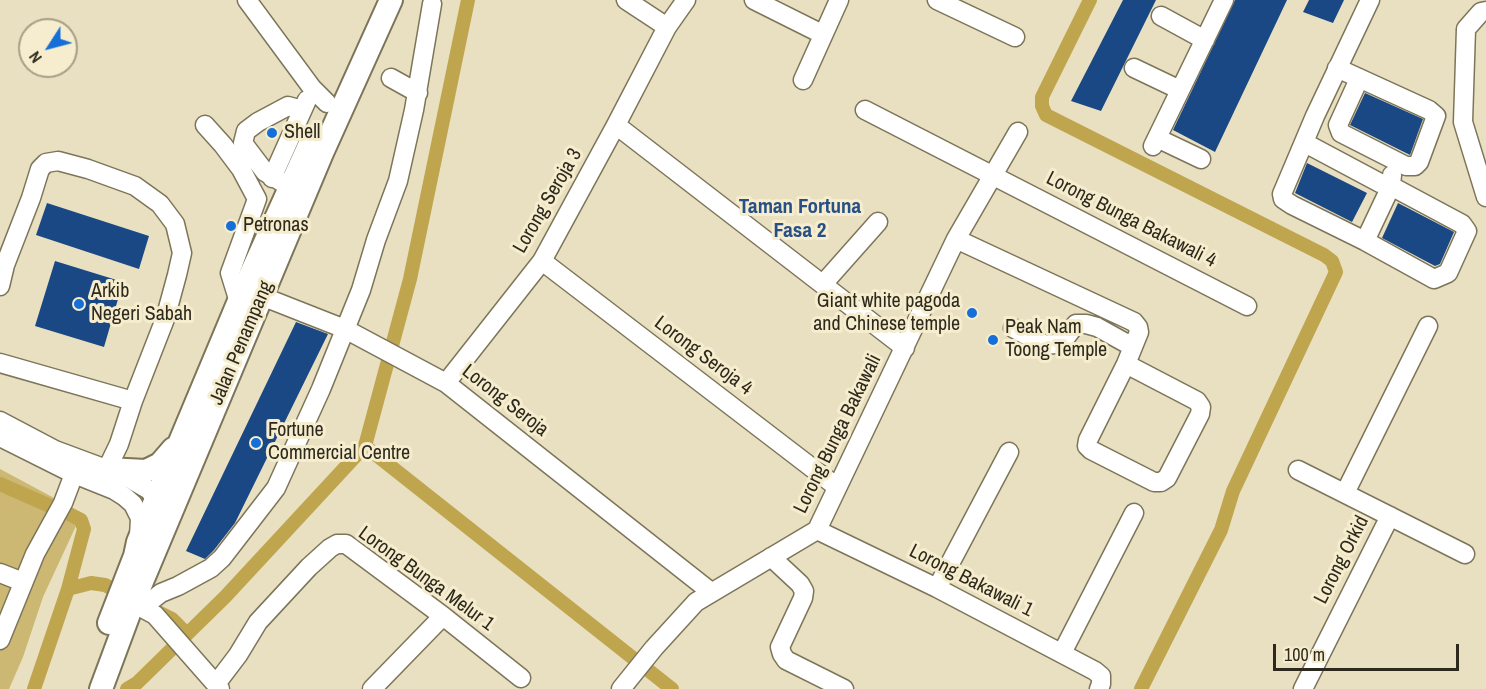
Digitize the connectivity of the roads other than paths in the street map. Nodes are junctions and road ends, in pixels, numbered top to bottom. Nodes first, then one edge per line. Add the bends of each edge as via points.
1 (247, 0) edge
2 (374, 0) edge
3 (391, 0) edge
4 (626, 0) edge
5 (686, 0) edge
6 (754, 0) edge
7 (839, 0) edge
8 (937, 0) edge
9 (1224, 0) edge
10 (1370, 0) edge
11 (432, 3) dead end
12 (1486, 11) edge
13 (1161, 16) dead end
14 (667, 27) junction
15 (822, 34) junction
16 (1015, 37) dead end
17 (1205, 40) junction
18 (1339, 63) junction
19 (1134, 68) dead end
20 (391, 78) dead end
21 (1359, 79) junction
22 (803, 80) dead end
23 (1180, 90) junction
24 (349, 92) junction
25 (418, 93) junction
26 (320, 96) junction
27 (302, 110) junction
28 (865, 110) dead end
29 (205, 125) dead end
30 (616, 125) junction
31 (1018, 132) dead end
32 (1308, 136) junction
33 (322, 153) junction
34 (1200, 159) dead end
35 (994, 175) junction
36 (1391, 186) junction
37 (281, 190) junction
38 (1486, 197) edge
39 (252, 213) junction
40 (878, 222) dead end
41 (956, 239) junction
42 (1365, 241) junction
43 (542, 261) junction
44 (823, 284) junction
45 (0, 286) edge
46 (248, 296) junction
47 (1247, 306) dead end
48 (1428, 326) dead end
49 (1013, 328) dead end
50 (345, 329) junction
51 (905, 348) junction
52 (1130, 355) junction
53 (0, 363) edge
54 (446, 383) junction
55 (133, 401) junction
56 (0, 421) edge
57 (183, 436) junction
58 (0, 437) edge
59 (1009, 452) dead end
60 (1298, 470) dead end
61 (111, 479) junction
62 (837, 487) junction
63 (69, 488) junction
64 (1345, 493) junction
65 (156, 499) junction
66 (1134, 513) dead end
67 (1390, 516) junction
68 (817, 530) junction
69 (164, 531) junction
70 (136, 549) junction
71 (1465, 554) dead end
72 (771, 556) junction
73 (0, 573) edge
74 (23, 582) junction
75 (937, 588) junction
76 (711, 592) junction
77 (136, 608) junction
78 (443, 616) junction
79 (0, 640) edge
80 (1062, 653) junction
81 (521, 678) dead end
82 (625, 683) edge
83 (1100, 683) edge
84 (218, 687) edge
85 (84, 689) edge
86 (100, 689) edge
87 (372, 689) edge
88 (844, 689) edge
89 (1303, 689) edge

1 - 26 street
2 - 26 main road, Jalan Penampang
3 - 24 main road, Jalan Penampang
4 - 14 street
5 - 14 street, Lorong Seroja 3
6 - 15 street
7 - 15 street
8 - 16 street
9 - 17 street
10 - 18 street
11 - 25 street
12 - 38 street via 1466,29 1462,122
13 - 17 street
14 - 30 street, Lorong Seroja 3
15 - 22 street
17 - 23 street
18 - 21 street
18 - 32 street
19 - 23 street
20 - 25 street
21 - 21 street via 1436,116 1415,166 1406,166 1341,133 1338,124
23 - 34 street via 1155,142
24 - 26 main road
24 - 33 main road, Jalan Penampang
25 - 50 street via 398,181
26 - 27 street
26 - 33 main road via 329,118
26 - 37 main road, Jalan Penampang
27 - 37 street
27 - 37 street via 288,106 246,131 243,143
28 - 35 street, Lorong Bunga Bakawali 4
29 - 39 street via 255,193
30 - 43 street, Lorong Seroja 3
30 - 44 street
31 - 35 street, Lorong Bunga Bakawali
32 - 36 street via 1389,169
32 - 42 street via 1283,199
33 - 46 main road, Jalan Penampang
35 - 41 street, Lorong Bunga Bakawali
35 - 47 street, Lorong Bunga Bakawali 4
36 - 42 street
36 - 42 street via 1462,224 1467,231 1448,273 1434,279
37 - 39 street via 267,205
37 - 46 main road, Jalan Penampang
39 - 46 street via 230,273
40 - 44 street
41 - 51 street, Lorong Bunga Bakawali
41 - 52 street via 1134,322 1139,332
43 - 54 street, Lorong Seroja 3
43 - 62 street, Lorong Seroja 4
44 - 51 street
45 - 55 street via 40,169 46,163 58,161 88,169 135,186 160,204 175,224 182,253 165,319
46 - 50 street, Lorong Seroja
46 - 57 main road, Jalan Penampang
46 - 69 main road, Jalan Penampang
48 - 64 street
49 - 52 street via 1045,345 1063,341 1076,324 1086,324 1097,327
50 - 54 street, Lorong Seroja
50 - 77 street via 276,488 211,568
51 - 62 street, Lorong Bunga Bakawali
52 - 52 street via 1201,407 1167,478 1161,482 1154,483 1087,446
53 - 55 street
54 - 76 street, Lorong Seroja
55 - 61 street
56 - 61 street
57 - 61 main road via 154,468
57 - 65 main road, Jalan Penampang
58 - 63 street
59 - 75 street
60 - 64 street
61 - 63 street
61 - 65 street via 136,482
61 - 70 street via 140,518
62 - 68 street, Lorong Bunga Bakawali
63 - 74 street
64 - 67 street
65 - 69 main road
65 - 70 main road, Jalan Penampang
66 - 80 street
67 - 71 street
67 - 89 street, Lorong Orkid
68 - 72 street, Lorong Bunga Bakawali
68 - 75 street, Lorong Bakawali 1
69 - 77 main road, Jalan Penampang
70 - 77 main road, Jalan Penampang
72 - 76 street, Lorong Bunga Bakawali
72 - 88 street via 804,591 780,647 782,654 786,660
73 - 74 street
74 - 79 street
75 - 80 street, Lorong Bakawali 1
76 - 82 street, Lorong Bunga Bakawali via 696,602
77 - 84 street
77 - 85 main road, Jalan Penampang
77 - 86 main road, Jalan Penampang
78 - 81 street, Lorong Bunga Melur 1
78 - 84 street, Lorong Bunga Melur 1 via 346,544 337,544 309,567 258,622
78 - 87 street
80 - 83 street, Lorong Bakawali 1 via 1095,671

